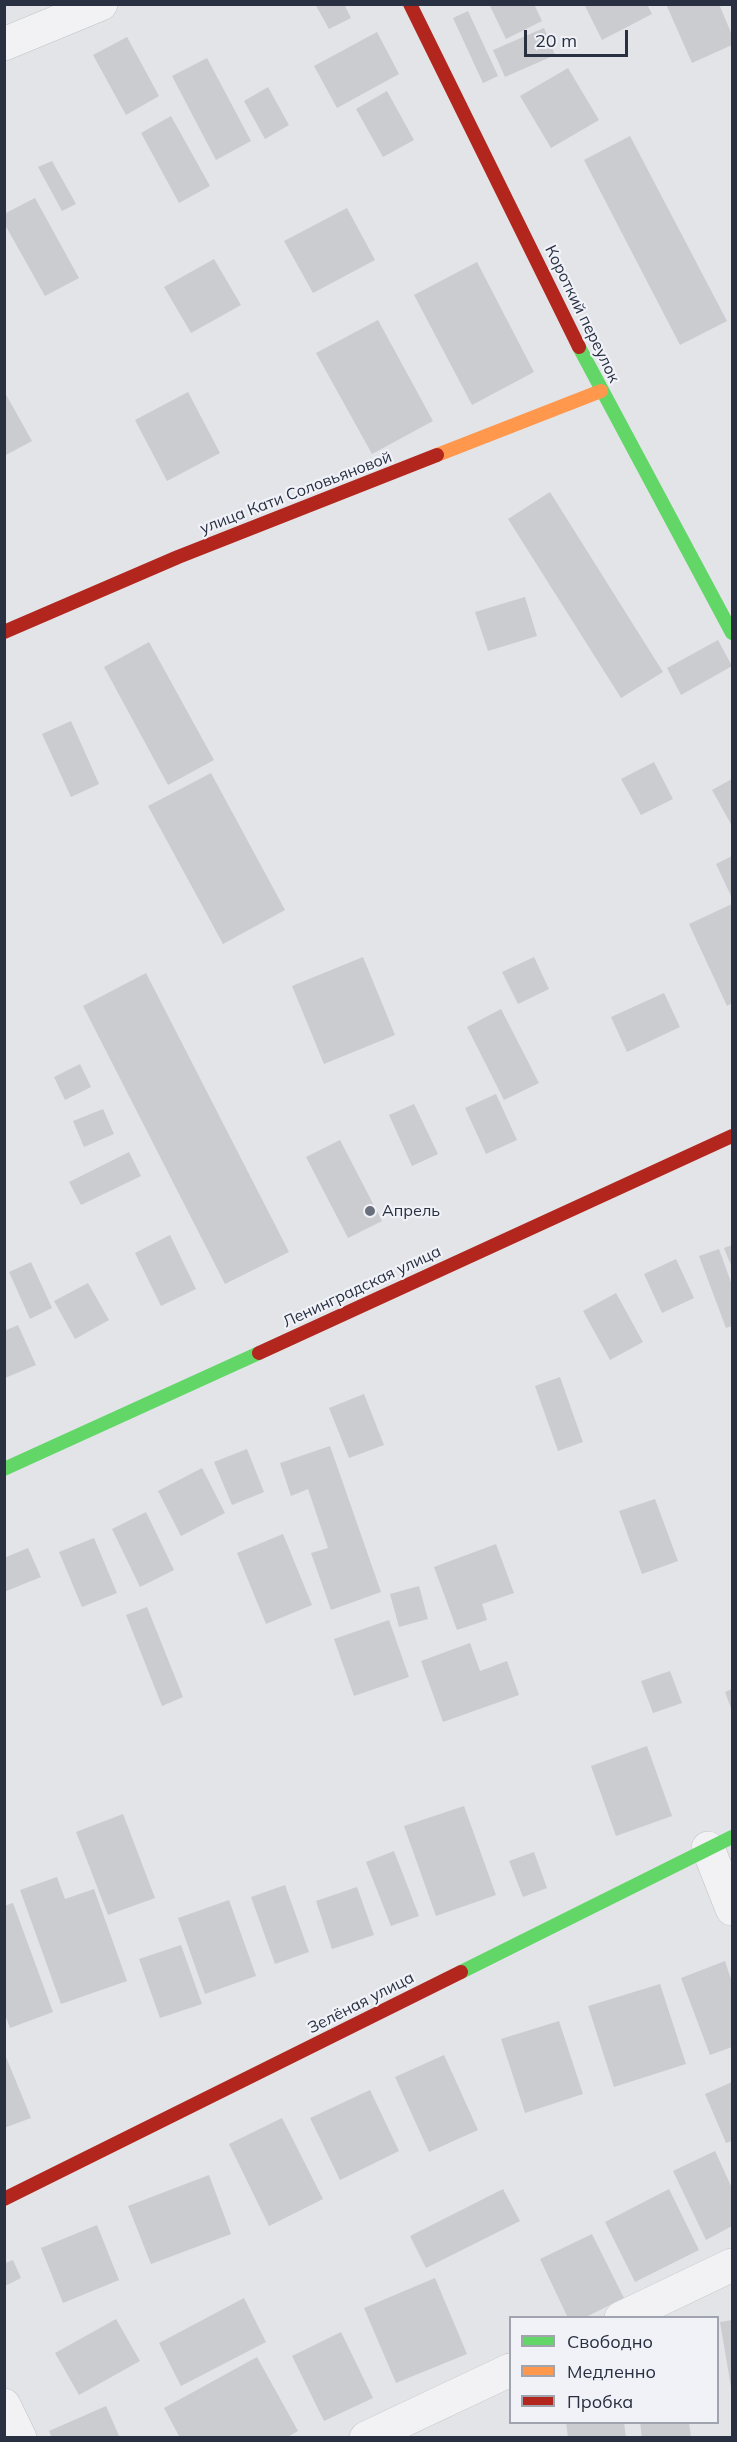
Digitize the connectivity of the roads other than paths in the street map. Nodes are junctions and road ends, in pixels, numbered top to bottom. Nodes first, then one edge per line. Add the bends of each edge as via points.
1 (100, 4) edge
2 (410, 4) edge
3 (4, 44) edge
4 (602, 391) junction
5 (4, 632) edge
6 (732, 633) edge
7 (732, 1136) edge
8 (4, 1469) edge
9 (720, 1843) edge
10 (732, 1909) edge
11 (4, 2199) edge
12 (732, 2265) edge
13 (625, 2316) edge
14 (509, 2370) edge
15 (4, 2405) edge
16 (20, 2438) edge
17 (366, 2438) edge

1 - 3 street
2 - 4 street, Короткий переулок
4 - 5 street, улица Кати Соловьяновой via 178,557
4 - 6 street, Короткий переулок
7 - 8 street, Ленинградская улица
9 - 10 street
9 - 11 street, Зелёная улица
12 - 13 street
14 - 17 street
15 - 16 street

